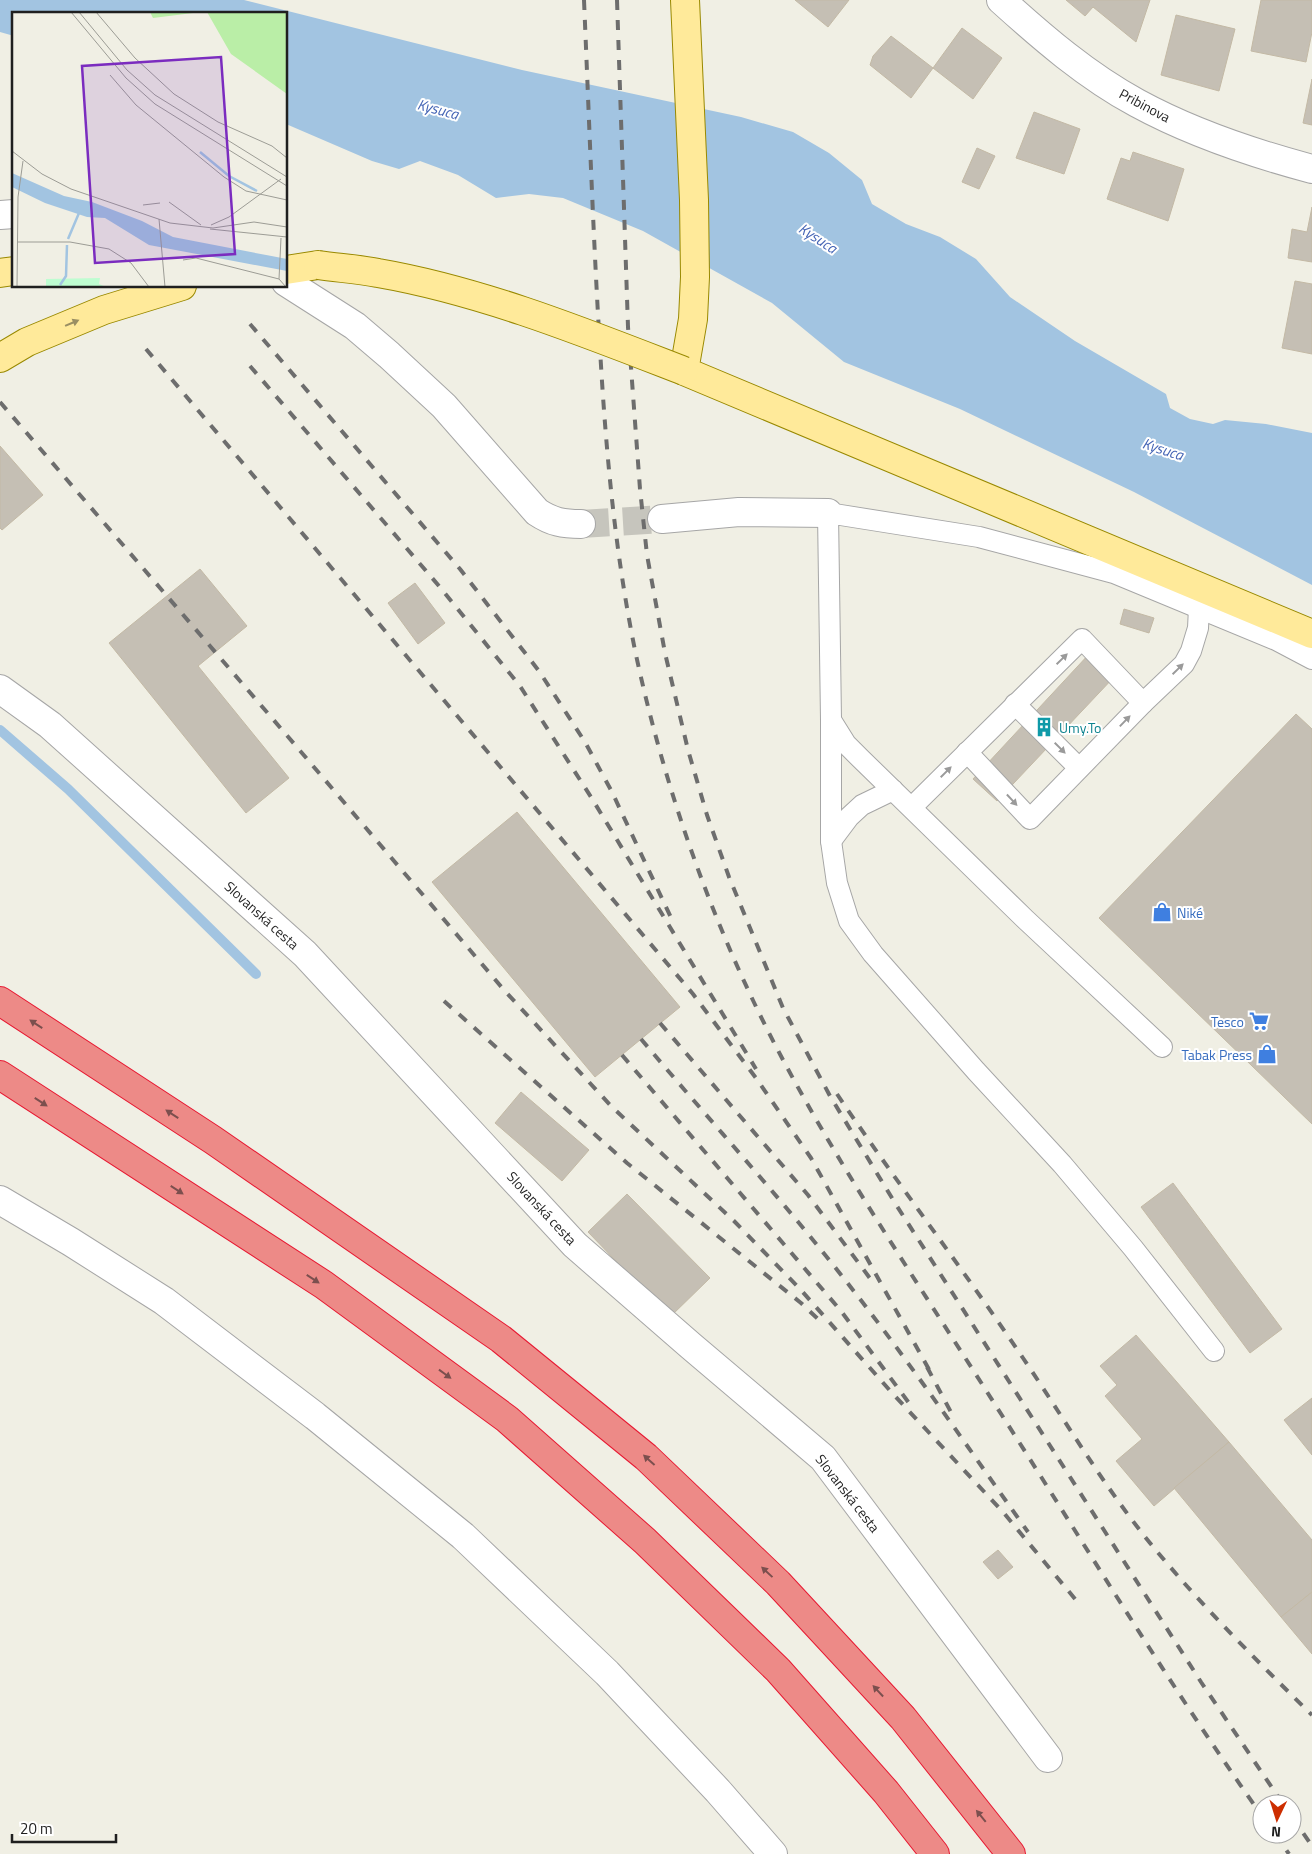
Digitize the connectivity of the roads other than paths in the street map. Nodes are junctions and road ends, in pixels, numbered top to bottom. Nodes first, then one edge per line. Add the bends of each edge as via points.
1 (685, 0) edge
2 (1000, 0) edge
3 (1312, 170) edge
4 (288, 262) edge
5 (318, 265) junction
6 (288, 270) edge
7 (288, 283) edge
8 (176, 288) edge
9 (0, 358) edge
10 (684, 371) junction
11 (828, 513) junction
12 (662, 519) tunnel mouth
13 (581, 524) tunnel mouth
14 (1199, 608) junction
15 (1312, 634) edge
16 (1312, 659) edge
17 (0, 689) edge
18 (1143, 703) junction
19 (1016, 704) junction
20 (832, 720) junction
21 (967, 752) junction
22 (1079, 768) junction
23 (893, 790) junction
24 (912, 807) junction
25 (831, 841) junction
26 (0, 1001) edge
27 (1162, 1047) dead end
28 (0, 1075) edge
29 (0, 1200) edge
30 (1214, 1351) dead end
31 (1048, 1758) dead end
32 (773, 1854) edge
33 (935, 1854) edge
34 (1012, 1854) edge

1 - 10 main road via 695,277 693,319
2 - 3 street, Pribinova via 1047,42 1136,103 1230,143
4 - 5 main road
5 - 6 main road
5 - 10 main road, bridge via 378,273 441,287 587,333
7 - 13 street via 356,326 389,355 444,406 537,512 549,520
9 -> 8 main road via 27,342 104,310
10 - 15 main road
11 - 12 street via 739,512
11 - 14 lane via 979,537 1114,573
11 - 20 lane
14 - 16 lane via 1276,640
18 -> 14 lane via 1184,664 1198,628
17 - 31 street, Slovanská cesta via 50,725 305,954 575,1245 824,1458
19 -> 18 lane via 1082,639
22 -> 18 lane
19 - 21 lane
19 -> 22 lane
20 - 23 lane via 846,744
20 - 25 lane
21 -> 22 lane via 1030,819
24 -> 21 lane
23 - 24 lane
23 - 25 lane via 862,805
24 - 27 lane via 1025,919
25 - 30 lane via 837,883 849,921 873,954 1062,1164
34 -> 26 highway via 897,1711 778,1583 646,1457 501,1339 212,1140
28 -> 33 highway via 324,1285 507,1419 645,1541 778,1670 886,1792
29 - 32 street via 164,1301 463,1536 608,1673

